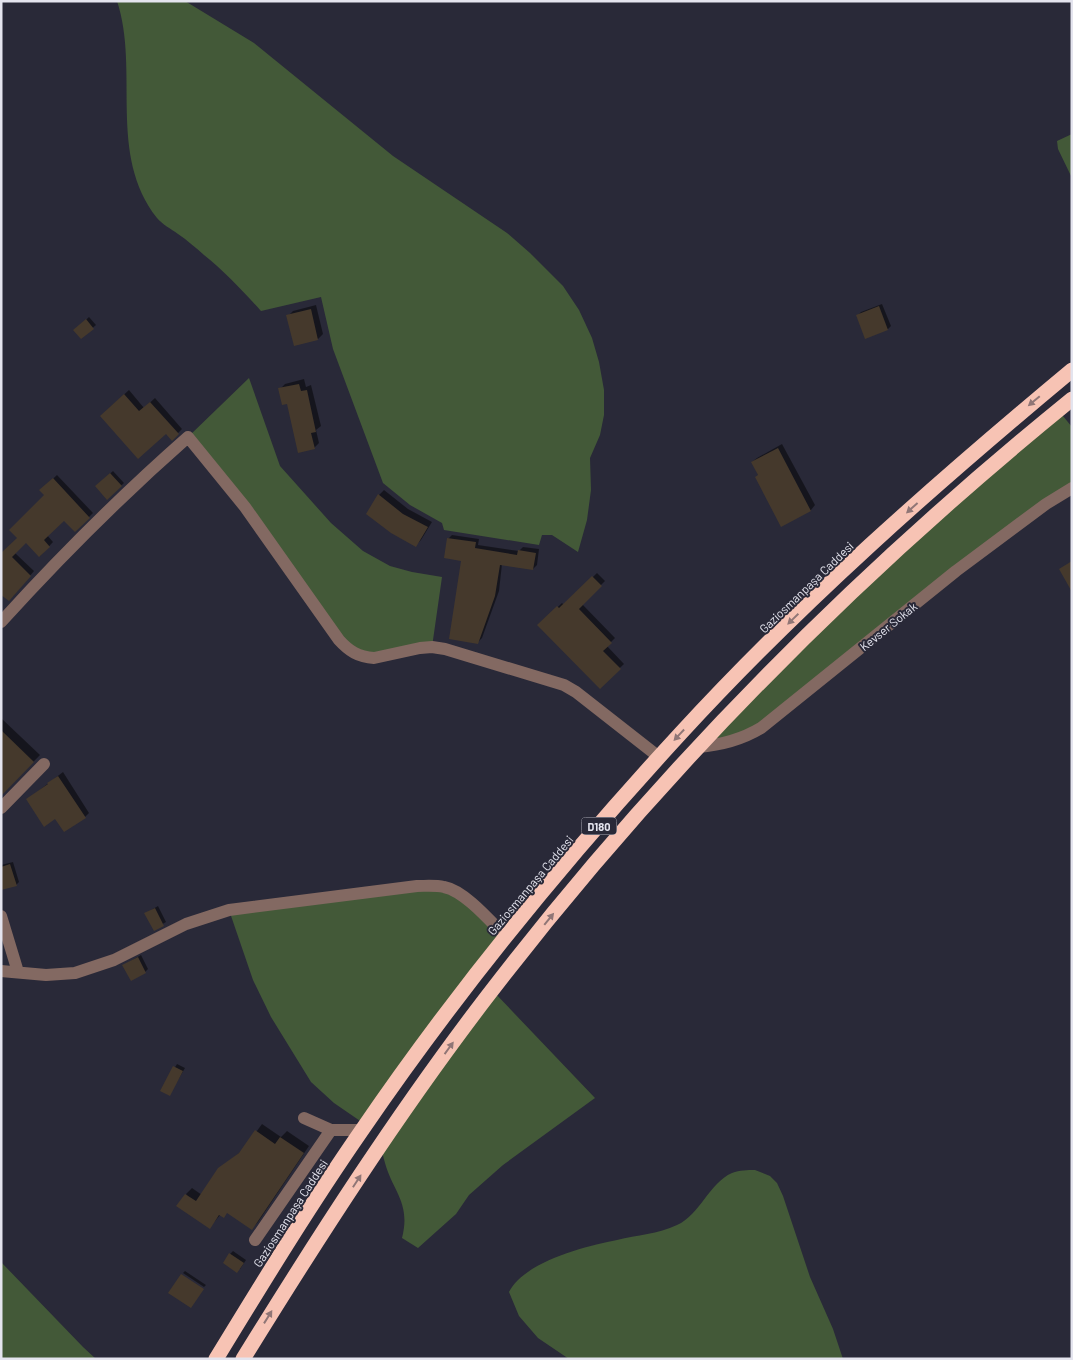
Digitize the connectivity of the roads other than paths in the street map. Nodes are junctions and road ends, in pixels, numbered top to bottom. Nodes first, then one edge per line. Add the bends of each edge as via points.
1 (1072, 370) edge
2 (1072, 399) edge
3 (1072, 488) edge
4 (1, 622) edge
5 (698, 747) junction
6 (659, 757) junction
7 (44, 764) dead end
8 (1, 808) edge
9 (1, 916) edge
10 (506, 936) junction
11 (1, 971) edge
12 (18, 972) junction
13 (304, 1118) dead end
14 (331, 1130) junction
15 (362, 1130) junction
16 (255, 1240) dead end
17 (216, 1359) edge
18 (243, 1359) edge

1 -> 6 highway, Gaziosmanpaşa Caddesi / D180 via 979,448 837,576
2 - 5 highway, D180 via 866,580 782,659
3 - 5 street, Kevser Sokak via 956,571 761,728 725,744
4 - 6 street via 125,494 188,437 246,508 339,640 355,654 374,658 432,647 553,680 576,692
18 -> 5 highway, D180 via 381,1144 486,997 585,876
6 - 10 highway, Gaziosmanpaşa Caddesi / D180
7 - 8 street
9 - 12 street
10 - 12 street via 457,892 446,887 425,886 229,910 186,924 87,970 63,975
10 - 15 highway, Gaziosmanpaşa Caddesi / D180
11 - 12 street
13 - 14 street
14 - 15 street
14 - 16 street
15 - 17 highway, Gaziosmanpaşa Caddesi / D180

